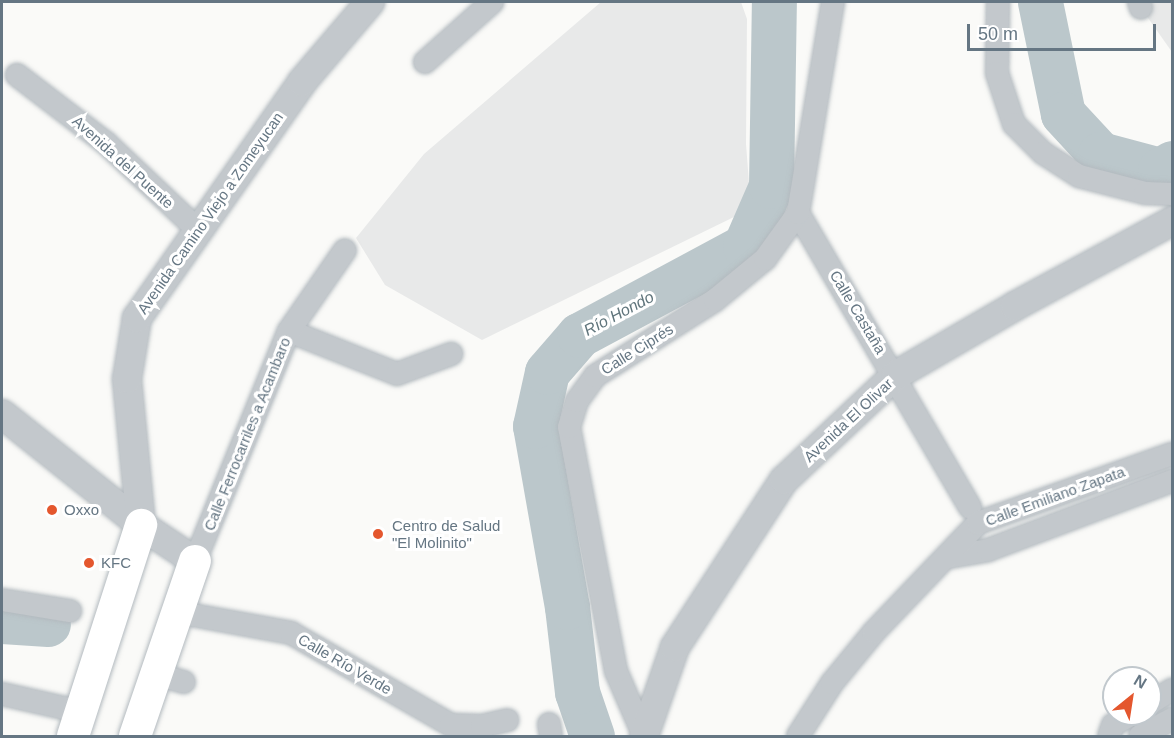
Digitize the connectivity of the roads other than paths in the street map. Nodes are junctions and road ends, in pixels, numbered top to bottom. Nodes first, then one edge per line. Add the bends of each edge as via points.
1 (370, 2) edge
2 (492, 2) edge
3 (832, 2) edge
4 (998, 2) edge
5 (425, 62) dead end
6 (16, 75) dead end
7 (1173, 194) edge
8 (798, 213) junction
9 (1173, 222) edge
10 (198, 230) junction
11 (345, 250) dead end
12 (289, 331) junction
13 (451, 354) dead end
14 (896, 375) junction
15 (5, 425) edge
16 (1173, 454) edge
17 (1173, 481) edge
18 (970, 507) dead end
19 (141, 525) junction
20 (949, 556) junction
21 (195, 561) junction
22 (2, 600) edge
23 (70, 610) dead end
24 (177, 612) junction
25 (2, 694) edge
26 (1173, 719) edge
27 (507, 720) dead end
28 (78, 724) edge
29 (135, 736) edge
30 (644, 736) edge
31 (798, 736) edge
32 (1140, 736) edge

1 - 10 street, Avenida Camino Viejo a Zomeyucan via 302,82
2 - 5 street
3 - 8 street, Calle Ciprés
4 - 7 street via 997,73 1014,123 1043,153 1079,176 1145,193
6 - 10 street, Avenida del Puente via 106,143
8 - 14 street, Calle Castaña
8 - 30 street, Calle Ciprés via 765,258 715,300 595,376 577,401 569,428 616,671
9 - 14 street, Avenida El Olivar
10 - 19 street, Avenida Camino Viejo a Zomeyucan via 137,318 131,347 127,379
11 - 12 street, Calle Ferrocarriles a Acambaro
12 - 13 street via 398,375
12 - 21 street, Calle Ferrocarriles a Acambaro
14 - 18 street, Calle Castaña
14 - 30 street, Avenida El Olivar via 784,480 675,647
15 - 19 street
16 - 20 street, Calle Emiliano Zapata via 978,524
17 - 20 street, Calle Emiliano Zapata via 988,550
19 - 21 street
19 - 28 main road
20 - 31 street, Calle Emiliano Zapata via 874,632 832,683
21 - 24 main road
22 - 23 street
24 - 27 street, Calle Río Verde via 291,633 451,725 482,726
24 - 29 main road via 170,678
25 - 28 street
26 - 32 street

